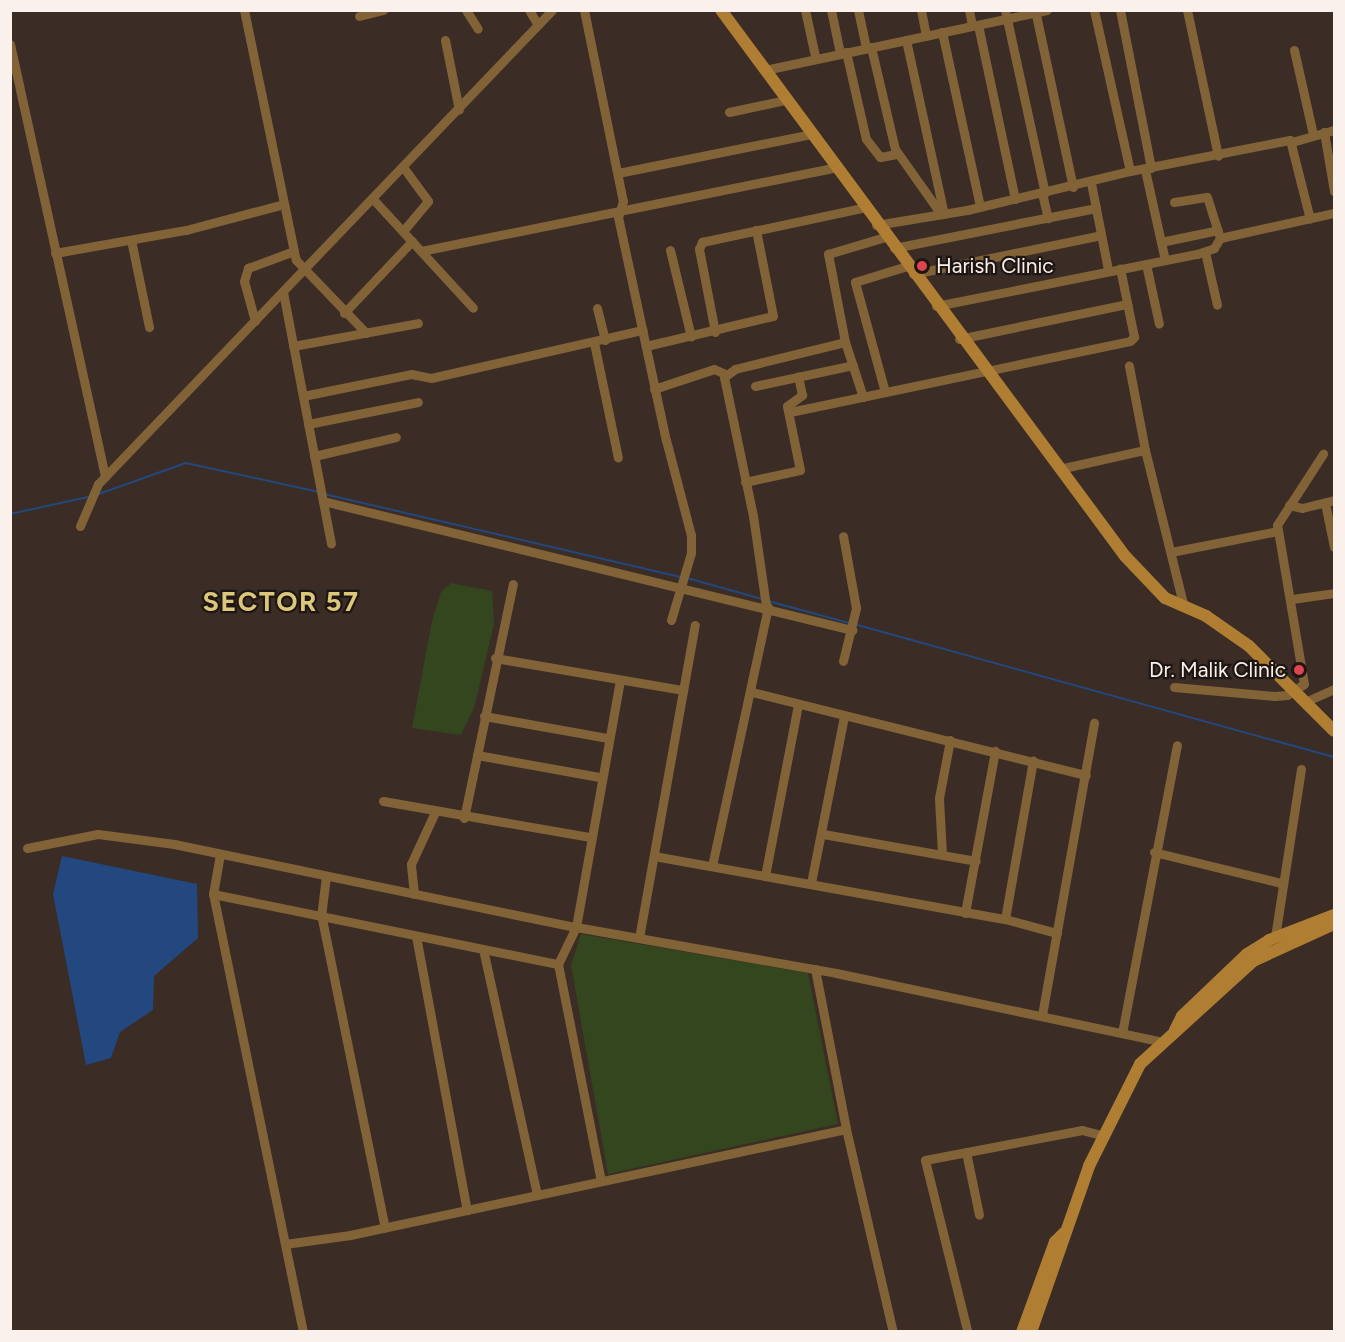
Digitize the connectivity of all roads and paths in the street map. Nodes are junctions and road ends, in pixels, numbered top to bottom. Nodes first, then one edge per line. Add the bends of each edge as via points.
1 (244, 10) edge
2 (383, 10) edge
3 (466, 10) edge
4 (529, 10) edge
5 (552, 10) edge
6 (584, 10) edge
7 (721, 10) edge
8 (805, 10) edge
9 (831, 10) edge
10 (858, 10) edge
11 (921, 10) edge
12 (969, 10) edge
13 (1047, 10) edge
14 (1094, 10) edge
15 (1120, 10) edge
16 (1187, 10) edge
17 (1036, 12) edge
18 (1006, 15) edge
19 (359, 16) dead end
20 (538, 25) junction
21 (975, 26) junction
22 (478, 29) dead end
23 (942, 32) junction
24 (926, 36) junction
25 (445, 40) dead end
26 (906, 40) junction
27 (10, 44) edge
28 (869, 47) junction
29 (1294, 50) dead end
30 (843, 52) junction
31 (815, 56) junction
32 (765, 70) junction
33 (785, 100) junction
34 (459, 110) junction
35 (729, 111) dead end
36 (1335, 130) edge
37 (1323, 132) junction
38 (811, 134) junction
39 (1313, 134) junction
40 (1292, 142) junction
41 (897, 154) junction
42 (1218, 156) junction
43 (403, 167) junction
44 (833, 168) junction
45 (1148, 169) junction
46 (1130, 171) junction
47 (618, 173) junction
48 (1091, 183) junction
49 (1073, 187) junction
50 (1335, 190) edge
51 (1043, 193) junction
52 (372, 198) junction
53 (1015, 199) junction
54 (1174, 202) dead end
55 (285, 204) junction
56 (980, 207) junction
57 (862, 208) junction
58 (1096, 208) junction
59 (622, 209) junction
60 (1335, 213) edge
61 (942, 214) junction
62 (1048, 218) junction
63 (1310, 219) junction
64 (876, 225) junction
65 (756, 230) junction
66 (403, 231) junction
67 (1219, 234) junction
68 (1101, 235) junction
69 (885, 237) junction
70 (131, 240) junction
71 (412, 241) junction
72 (1161, 242) junction
73 (894, 249) junction
74 (670, 250) dead end
75 (294, 251) junction
76 (421, 251) junction
77 (1206, 252) junction
78 (55, 253) junction
79 (1165, 260) junction
80 (1146, 264) junction
81 (1120, 268) junction
82 (304, 270) junction
83 (910, 270) junction
84 (1108, 270) junction
85 (283, 292) junction
86 (1127, 304) junction
87 (1217, 305) dead end
88 (936, 306) junction
89 (473, 308) dead end
90 (597, 308) dead end
91 (344, 313) junction
92 (255, 321) junction
93 (418, 323) dead end
94 (1159, 324) dead end
95 (149, 327) dead end
96 (643, 330) junction
97 (715, 332) junction
98 (366, 333) junction
99 (691, 337) junction
100 (959, 339) junction
101 (605, 340) junction
102 (846, 342) junction
103 (594, 343) junction
104 (293, 346) junction
105 (646, 346) junction
106 (853, 365) junction
107 (1129, 366) dead end
108 (984, 372) junction
109 (725, 374) junction
110 (798, 376) junction
111 (755, 386) dead end
112 (654, 388) junction
113 (885, 392) junction
114 (303, 396) junction
115 (863, 397) junction
116 (418, 402) dead end
117 (790, 412) junction
118 (308, 424) junction
119 (396, 437) dead end
120 (1145, 450) junction
121 (1323, 454) dead end
122 (314, 456) junction
123 (618, 458) dead end
124 (1059, 469) junction
125 (105, 477) junction
126 (745, 482) junction
127 (323, 495) junction
128 (1330, 502) edge
129 (1289, 506) junction
130 (80, 526) dead end
131 (1278, 531) junction
132 (843, 536) dead end
133 (331, 543) dead end
134 (1335, 548) edge
135 (1171, 552) junction
136 (682, 580) junction
137 (513, 584) dead end
138 (1335, 593) edge
139 (1292, 599) junction
140 (767, 603) junction
141 (1183, 604) junction
142 (671, 620) dead end
143 (695, 625) dead end
144 (852, 629) junction
145 (495, 658) junction
146 (843, 662) dead end
147 (620, 680) junction
148 (1174, 687) dead end
149 (1335, 689) edge
150 (683, 690) junction
151 (1298, 690) junction
152 (752, 692) junction
153 (1307, 701) junction
154 (798, 704) junction
155 (484, 716) junction
156 (844, 716) junction
157 (1094, 723) dead end
158 (1335, 731) edge
159 (608, 738) junction
160 (950, 740) junction
161 (1177, 745) dead end
162 (995, 751) junction
163 (477, 755) junction
164 (1033, 760) junction
165 (1301, 769) dead end
166 (1086, 775) junction
167 (599, 777) junction
168 (383, 801) dead end
169 (435, 812) junction
170 (464, 818) junction
171 (824, 834) junction
172 (589, 837) junction
173 (27, 848) dead end
174 (1154, 852) junction
175 (942, 854) junction
176 (220, 856) junction
177 (654, 856) junction
178 (976, 861) junction
179 (712, 866) junction
180 (326, 876) junction
181 (765, 876) junction
182 (811, 883) junction
183 (1281, 883) junction
184 (213, 894) junction
185 (414, 894) junction
186 (965, 913) junction
187 (321, 914) junction
188 (1335, 915) edge
189 (1005, 919) junction
190 (1335, 924) edge
191 (576, 927) junction
192 (1057, 933) junction
193 (416, 936) junction
194 (1275, 937) junction
195 (639, 938) junction
196 (483, 949) junction
197 (558, 964) junction
198 (815, 969) junction
199 (1042, 1015) junction
200 (1175, 1030) junction
201 (1122, 1033) junction
202 (1163, 1042) junction
203 (846, 1129) junction
204 (1104, 1136) junction
205 (966, 1152) junction
206 (601, 1181) junction
207 (537, 1195) junction
208 (467, 1210) junction
209 (979, 1215) dead end
210 (385, 1228) junction
211 (1064, 1233) junction
212 (285, 1244) junction
213 (967, 1330) edge
214 (303, 1332) edge
215 (893, 1332) edge
216 (1022, 1332) edge
217 (1031, 1332) edge

1 - 55 street
2 - 19 street
3 - 22 street
4 - 20 street
5 - 20 street
6 - 47 street
7 - 32 street
8 - 31 street
9 - 30 street
10 - 28 street
11 - 24 street
12 - 21 street
13 - 17 street
14 - 46 street
15 - 45 street
16 - 42 street
17 - 18 street
17 - 49 street
18 - 21 street
18 - 51 street
20 - 34 street
21 - 23 street
21 - 53 street
23 - 24 street
23 - 56 street
24 - 26 street
25 - 34 street
26 - 28 street
26 - 61 street
27 - 78 street
28 - 30 street
28 - 41 street
29 - 39 street
30 - 31 street
30 - 41 street via 866,139 880,157
31 - 32 street
32 - 33 street
33 - 35 street
33 - 38 street
34 - 43 street
36 - 37 street
37 - 39 street
37 - 50 street
38 - 44 street
38 - 47 street
39 - 40 street
40 - 42 street
40 - 63 street
41 - 61 street
42 - 45 street
43 - 52 street
43 - 66 street via 428,203
44 - 57 street
44 - 59 street
45 - 46 street
45 - 72 street
46 - 48 street
47 - 59 street
48 - 49 street
48 - 58 street
49 - 51 street
51 - 53 street
51 - 62 street
52 - 66 street
52 - 82 street
53 - 56 street
54 - 67 street via 1207,197
55 - 70 street
55 - 75 street
56 - 61 street
57 - 64 street
57 - 65 street
58 - 62 street
58 - 68 street
59 - 76 street
59 - 96 street via 618,217
60 - 63 street
61 - 64 street
62 - 73 street
63 - 67 street
64 - 69 street
65 - 97 street via 700,243
65 - 97 street via 773,316
66 - 71 street
67 - 72 street
67 - 77 street
68 - 83 street
68 - 84 street
69 - 73 street
69 - 102 street via 828,254
70 - 78 street
70 - 95 street
71 - 76 street
71 - 91 street
72 - 79 street
73 - 83 street
74 - 99 street
75 - 82 street
75 - 92 street via 248,268 244,281
76 - 89 street
77 - 79 street
77 - 87 street
78 - 125 street
79 - 80 street
80 - 81 street
80 - 94 street
81 - 84 street
81 - 86 street
82 - 85 street
82 - 91 street
83 - 88 street
83 - 113 street via 855,282
84 - 88 street
85 - 92 street
85 - 104 street
86 - 100 street
86 - 108 street via 1134,338 1130,341
88 - 100 street
90 - 101 street
91 - 98 street
92 - 125 street
93 - 98 street
96 - 101 street
96 - 105 street
97 - 99 street
98 - 104 street
99 - 105 street
100 - 108 street
101 - 103 street
102 - 106 street
102 - 109 street
103 - 114 street via 431,378 411,374
103 - 123 street
104 - 114 street
105 - 112 street
106 - 110 street
106 - 115 street
107 - 120 street
108 - 113 street
108 - 124 street
109 - 112 street via 711,370
109 - 126 street
110 - 111 street
110 - 117 street via 802,395 788,403
112 - 136 street via 691,535
113 - 115 street
114 - 118 street
115 - 117 street
116 - 118 street
117 - 126 street via 800,470
118 - 122 street
119 - 122 street
120 - 124 street
120 - 135 street
121 - 129 street
122 - 127 street
124 - 141 street via 1152,587
125 - 130 street
126 - 140 street
127 - 133 street
127 - 136 street
128 - 129 street
128 - 134 street
129 - 131 street
131 - 135 street
131 - 139 street
132 - 144 street via 855,617
135 - 141 street
136 - 140 street
136 - 142 street
137 - 145 street
138 - 139 street
139 - 151 street via 1306,678
140 - 144 street
140 - 152 street
141 - 151 street via 1250,646
143 - 150 street
144 - 146 street
145 - 147 street
145 - 155 street
147 - 150 street
147 - 159 street
148 - 151 street via 1274,696
149 - 153 street
150 - 177 street
151 - 153 street
152 - 154 street
152 - 179 street
153 - 158 street
154 - 156 street
154 - 181 street
155 - 159 street
155 - 163 street
156 - 160 street
156 - 171 street
157 - 166 street
159 - 167 street
160 - 162 street
160 - 175 street via 939,798
161 - 174 street
162 - 164 street
162 - 178 street
163 - 167 street
163 - 170 street
164 - 166 street
164 - 189 street
165 - 183 street
166 - 192 street
167 - 172 street
168 - 169 street
169 - 170 street
169 - 185 street via 411,864
170 - 172 street
171 - 175 street
171 - 182 street
172 - 191 street
173 - 176 street via 106,834
174 - 183 street
174 - 201 street
175 - 178 street
176 - 180 street
176 - 184 street
177 - 179 street
177 - 195 street
178 - 186 street
179 - 181 street
180 - 185 street
180 - 187 street
181 - 182 street
182 - 186 street
183 - 194 street
184 - 187 street
184 - 212 street
185 - 191 street
186 - 189 street
187 - 193 street
187 - 210 street
188 - 194 street
189 - 192 street
190 - 200 street via 1253,961
191 - 195 street
191 - 197 street
192 - 199 street
193 - 196 street
193 - 208 street
194 - 200 street via 1247,954 1211,986 1182,1016
195 - 198 street
196 - 197 street
196 - 207 street
197 - 206 street
198 - 199 street
198 - 203 street
199 - 201 street
200 - 202 street
201 - 202 street
202 - 204 street via 1140,1064
203 - 206 street
203 - 215 street
204 - 205 street via 1082,1130
204 - 211 street
205 - 209 street
205 - 213 street via 925,1160
206 - 207 street
207 - 208 street
208 - 210 street
210 - 212 street
211 - 216 street via 1055,1242
211 - 217 street via 1065,1242
212 - 214 street

